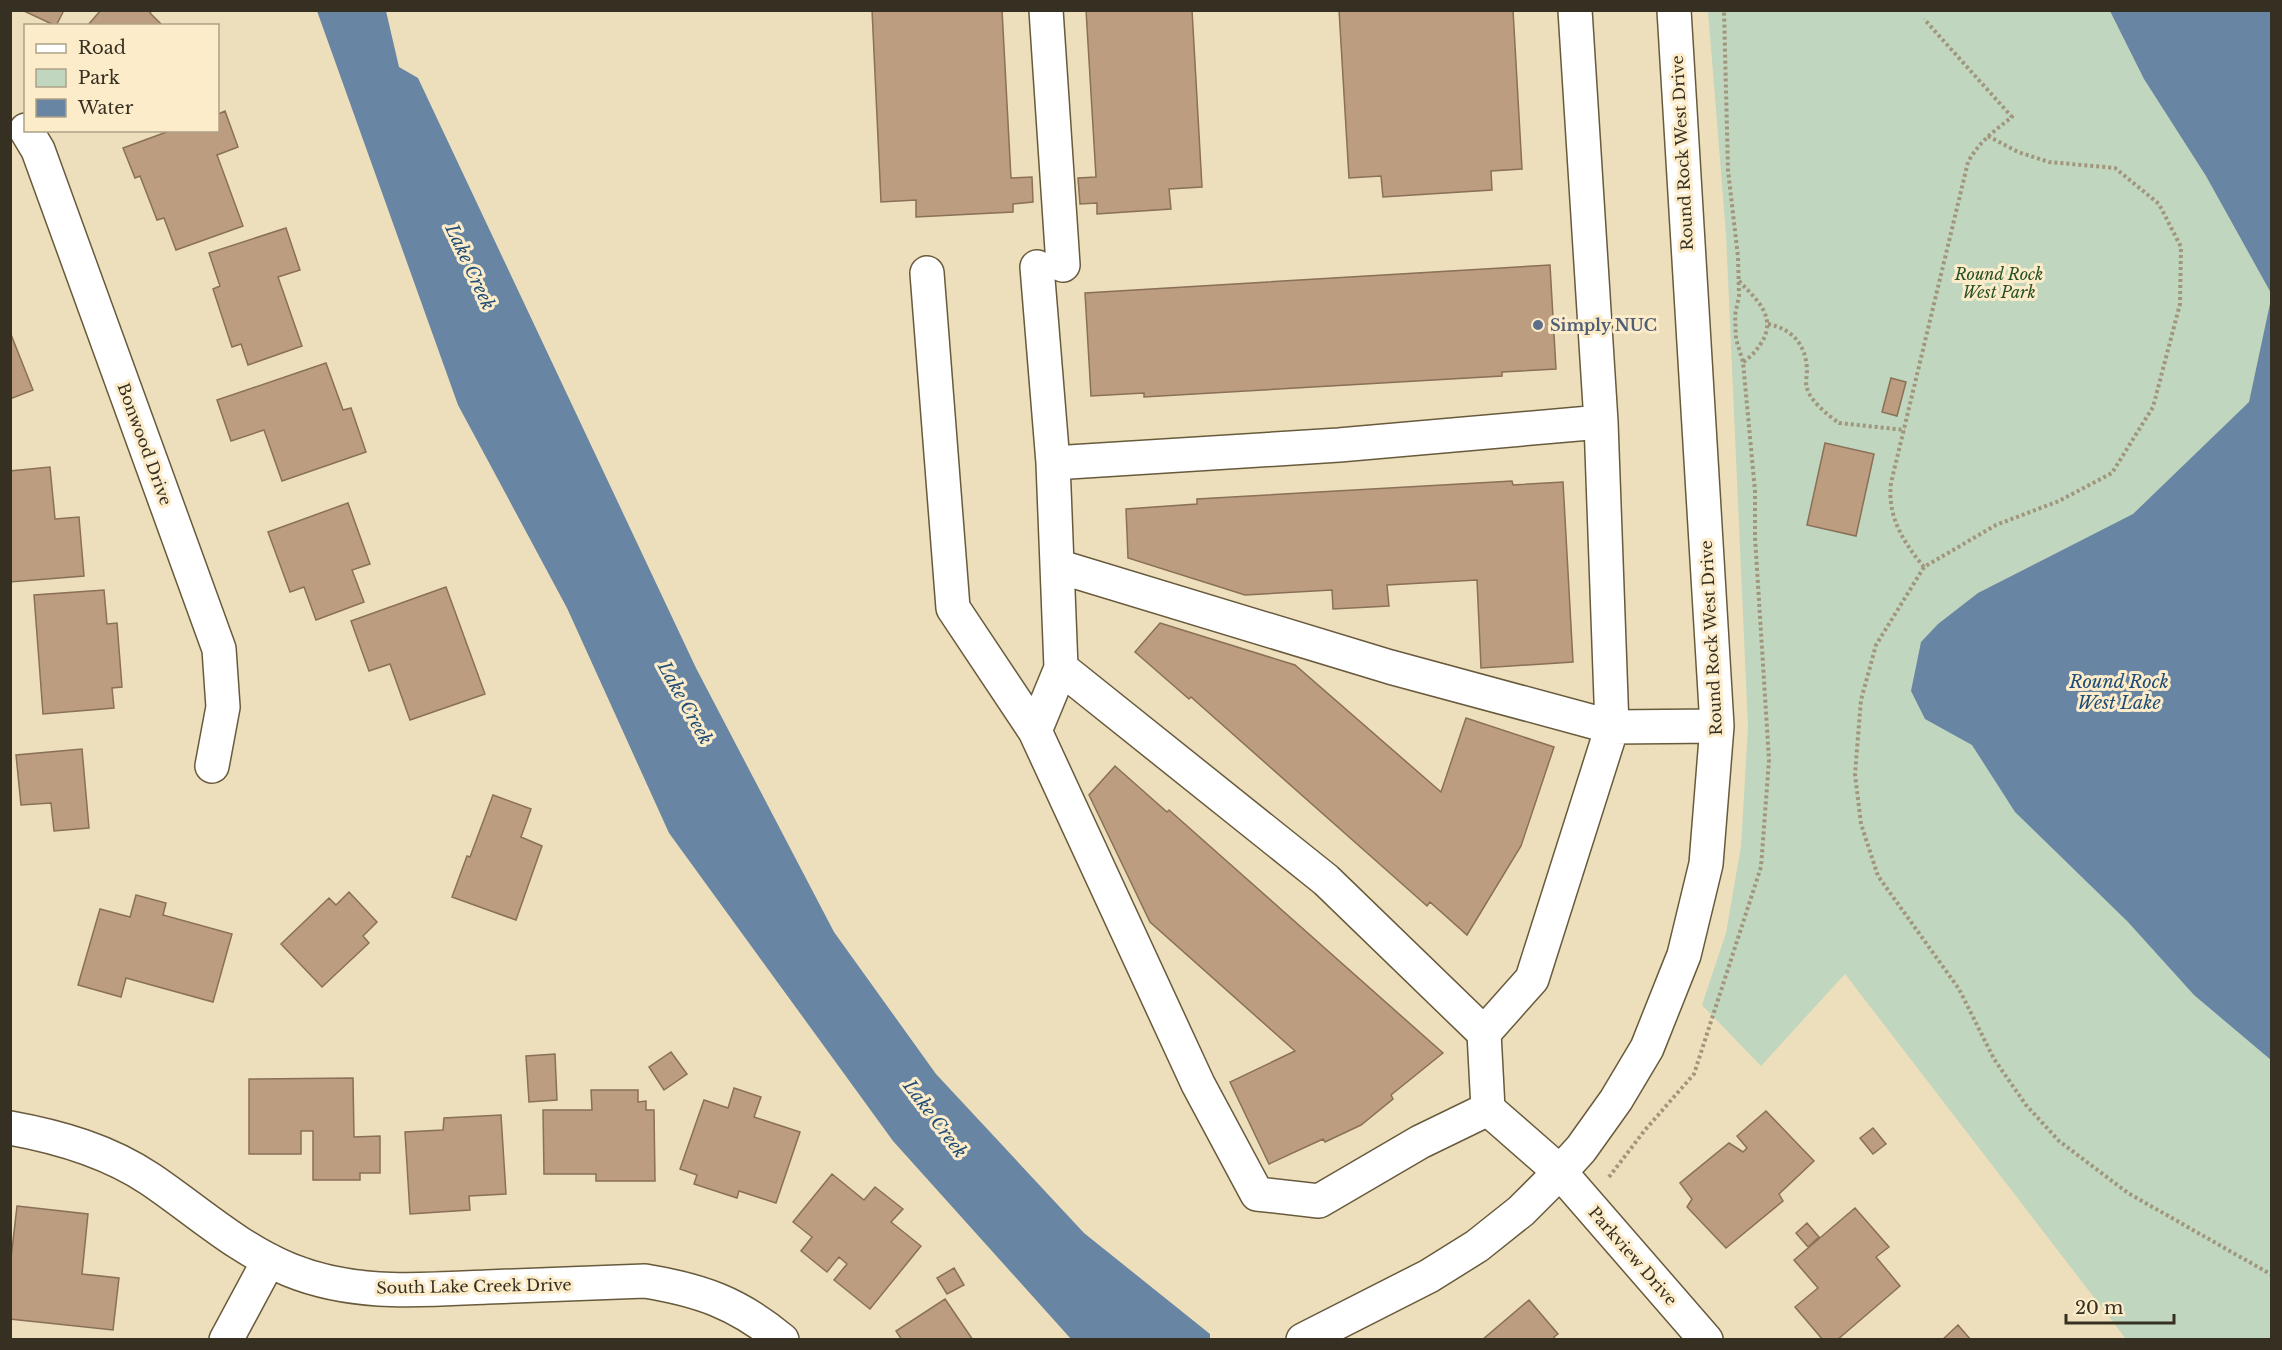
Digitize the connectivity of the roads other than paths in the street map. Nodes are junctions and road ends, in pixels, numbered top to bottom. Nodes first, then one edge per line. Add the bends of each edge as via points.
1 (1046, 10) edge
2 (1575, 10) edge
3 (1674, 10) edge
4 (10, 110) edge
5 (24, 128) edge
6 (27, 132) edge
7 (927, 273) dead end
8 (1601, 422) junction
9 (1053, 463) junction
10 (1057, 566) junction
11 (1061, 668) junction
12 (1718, 726) junction
13 (1612, 727) junction
14 (1035, 731) junction
15 (212, 766) dead end
16 (1484, 1033) junction
17 (1488, 1109) junction
18 (10, 1128) edge
19 (1560, 1172) junction
20 (270, 1260) junction
21 (226, 1340) edge
22 (782, 1340) edge
23 (1304, 1340) edge
24 (1706, 1340) edge

1 - 9 street
2 - 8 street
3 - 12 street, Round Rock West Drive
4 - 5 street, Bonwood Drive
6 - 15 street, Bonwood Drive via 38,150 219,649 223,707
7 - 14 street via 953,608
8 - 9 street via 1339,445
8 - 13 street
9 - 10 street
10 - 11 street
10 - 13 street via 1390,667
11 - 14 street
11 - 16 street via 1326,880
12 - 13 street
12 - 19 street, Round Rock West Drive via 1706,864 1684,955 1647,1048 1616,1100
13 - 16 street via 1532,979
14 - 17 street via 1198,1084 1257,1194 1319,1201 1420,1142
16 - 17 street
17 - 19 street, Parkview Drive
18 - 20 street, South Lake Creek Drive via 76,1143 126,1165 234,1240
19 - 23 street, Round Rock West Drive via 1478,1246 1429,1276
19 - 24 street, Parkview Drive
20 - 21 street
20 - 22 street, South Lake Creek Drive via 339,1285 388,1291 645,1281 687,1288 729,1302

